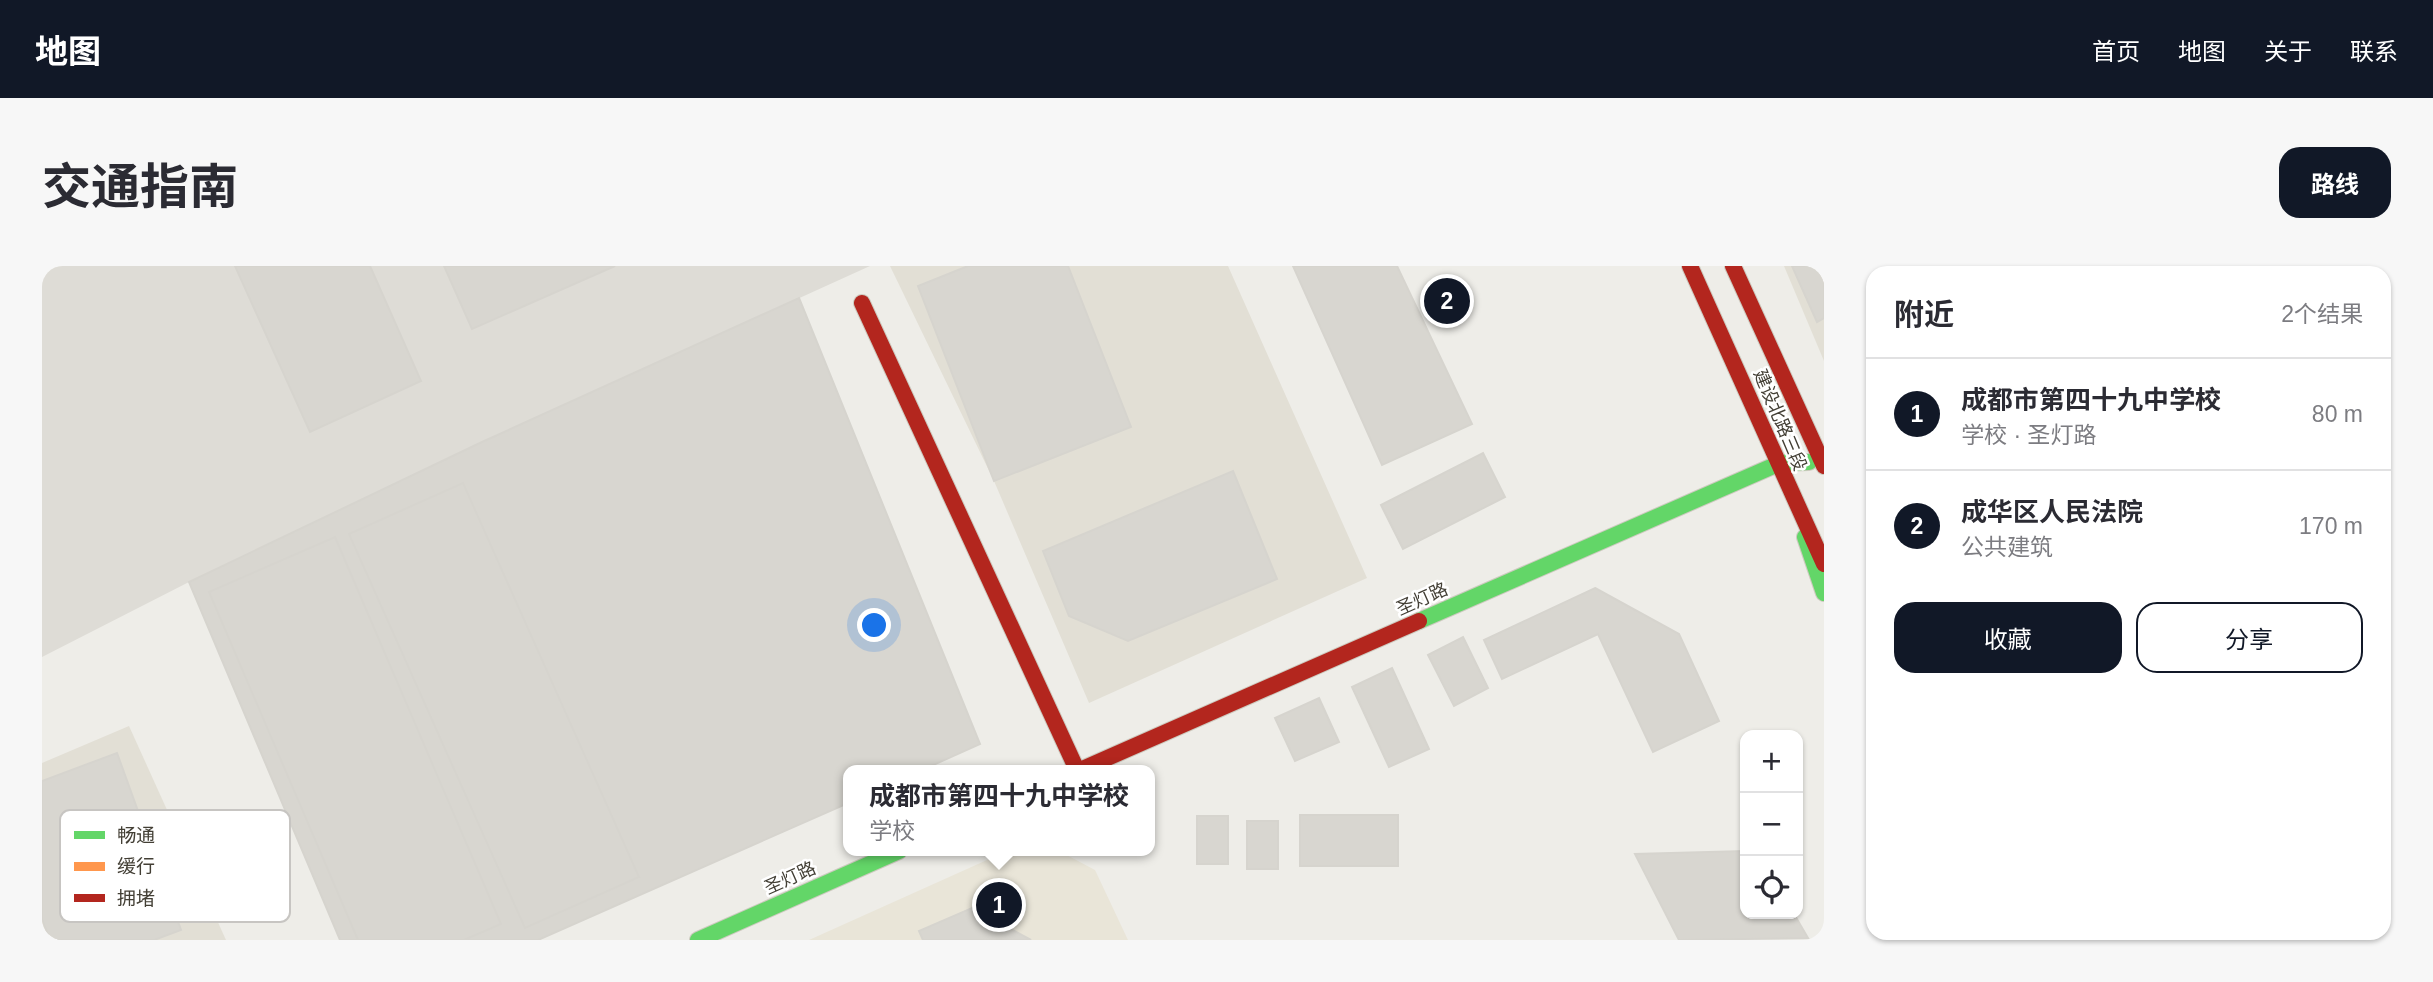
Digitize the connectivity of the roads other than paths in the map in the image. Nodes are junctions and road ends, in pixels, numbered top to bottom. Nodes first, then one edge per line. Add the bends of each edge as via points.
1 (1690, 266) edge
2 (1733, 266) edge
3 (862, 303) dead end
4 (1780, 463) junction
5 (1823, 465) edge
6 (1824, 564) edge
7 (1824, 593) edge
8 (1077, 765) edge
9 (1090, 765) edge
10 (887, 856) edge
11 (698, 940) edge

1 - 4 street, 建设北路三段
2 - 5 street, 建设北路三段
3 - 8 street
4 - 5 street
4 - 6 street
4 - 7 street, 建设北路三段
4 - 9 street, 圣灯路
10 - 11 street, 圣灯路

